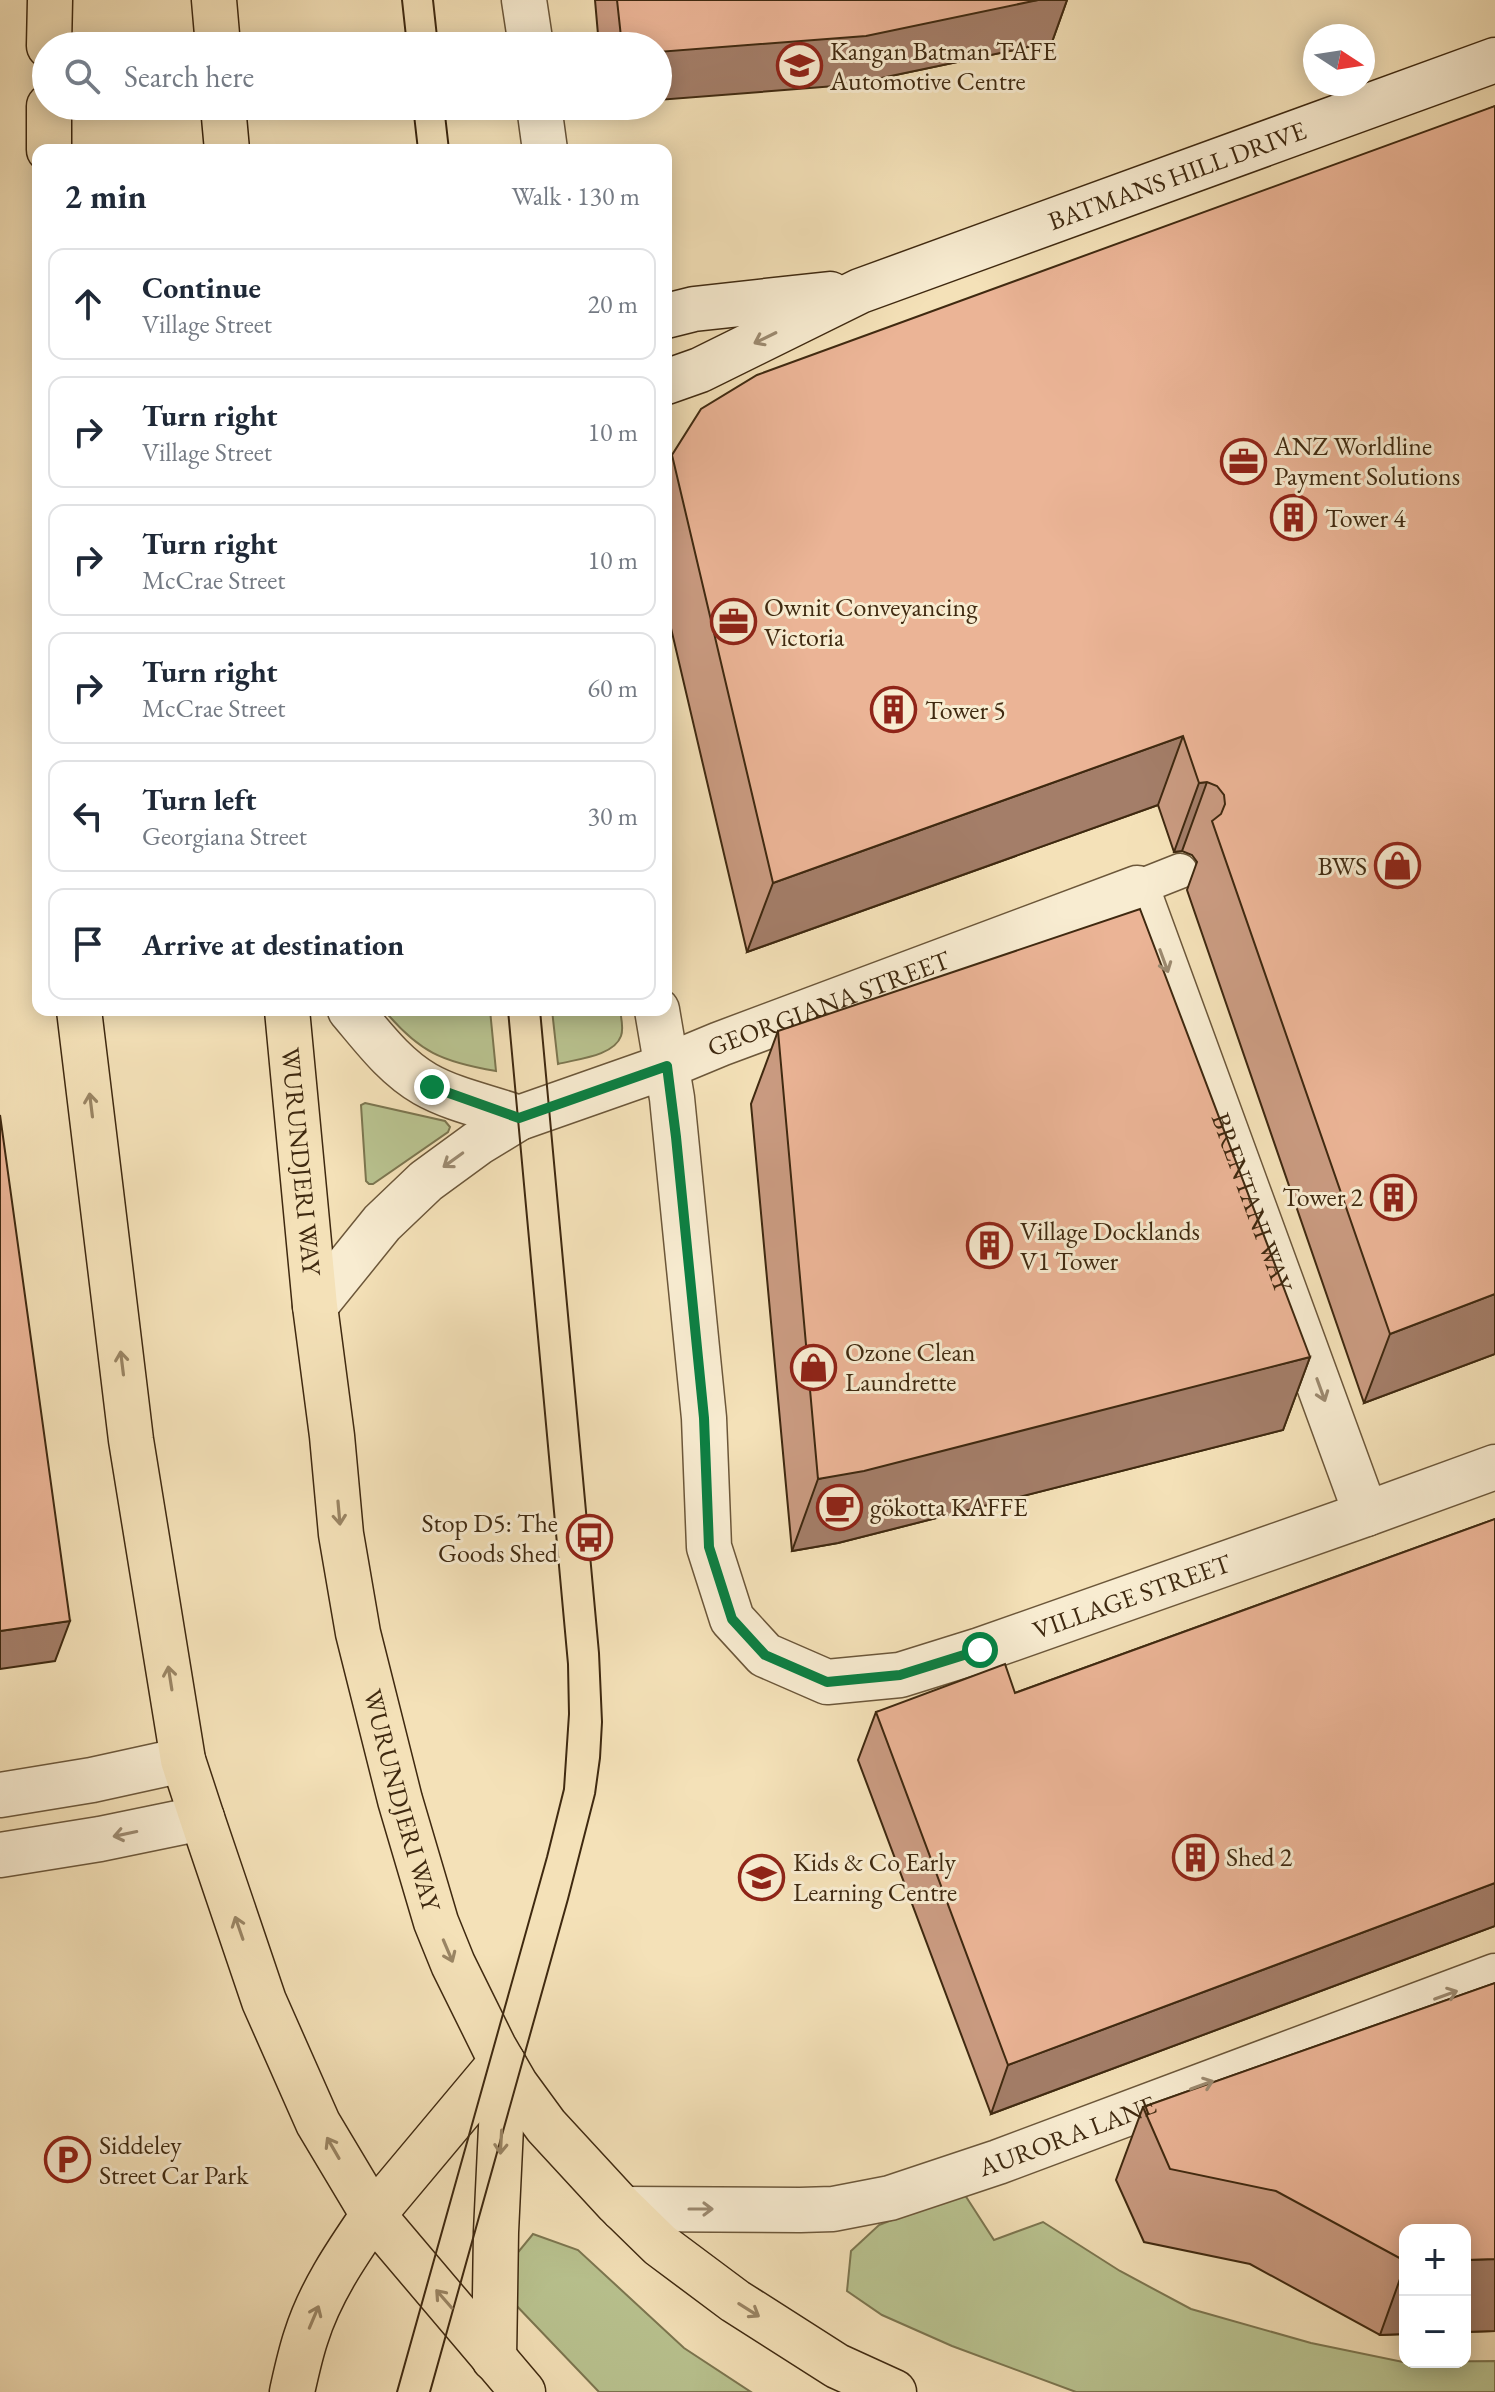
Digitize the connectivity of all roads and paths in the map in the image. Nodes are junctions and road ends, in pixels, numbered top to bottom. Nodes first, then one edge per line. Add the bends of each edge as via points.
1 (50, 0) edge
2 (214, 0) edge
3 (524, 0) edge
4 (49, 32) edge
5 (217, 32) edge
6 (529, 32) edge
7 (1495, 60) edge
8 (49, 120) edge
9 (224, 120) edge
10 (541, 120) edge
11 (49, 144) edge
12 (226, 144) edge
13 (544, 144) edge
14 (860, 291) junction
15 (672, 312) edge
16 (672, 380) edge
17 (1180, 871) dead end
18 (1137, 888) junction
19 (80, 1016) edge
20 (288, 1016) edge
21 (355, 1016) edge
22 (658, 1016) edge
23 (667, 1066) junction
24 (519, 1118) junction
25 (315, 1306) junction
26 (1495, 1467) edge
27 (1366, 1514) junction
28 (183, 1760) junction
29 (0, 1795) edge
30 (202, 1818) junction
31 (0, 1855) edge
32 (1495, 1976) edge
33 (503, 2063) junction
34 (623, 2209) junction
35 (373, 2215) junction
36 (494, 2375) edge
37 (292, 2392) edge
38 (523, 2392) edge
39 (894, 2392) edge

1 - 4 main road
2 - 5 main road
3 - 6 street
7 - 14 street, BATMANS HILL DRIVE
8 - 11 main road
9 - 12 main road
10 - 13 street
14 - 15 street, BATMANS HILL DRIVE
14 -> 16 street, BATMANS HILL DRIVE
17 - 18 lane
18 - 23 street, GEORGIANA STREET
18 -> 27 street, BRENTANI WAY
28 -> 19 main road via 131,1440
20 - 25 main road, WURUNDJERI WAY
21 - 24 street via 390,1057 424,1083
22 - 23 street
23 - 24 street, GEORGIANA STREET
23 - 27 street, VILLAGE STREET via 704,1418 709,1547 732,1619 765,1655 827,1682 900,1675
24 -> 25 street, GEORGIANA STREET via 407,1197
25 -> 33 main road, WURUNDJERI WAY via 341,1534 371,1689 436,1922
26 - 27 street, VILLAGE STREET
28 - 29 street
28 - 30 main road
30 -> 31 street
35 -> 30 main road via 318,2123 264,2001
34 -> 32 street, AURORA LANE via 833,2209 890,2198
33 - 34 main road, WURUNDJERI WAY via 546,2126
33 - 35 main road
33 -> 36 main road
34 -> 39 main road, WURUNDJERI WAY via 660,2245 735,2301 837,2366
36 -> 35 main road
37 -> 35 main road via 317,2308
36 - 38 main road

